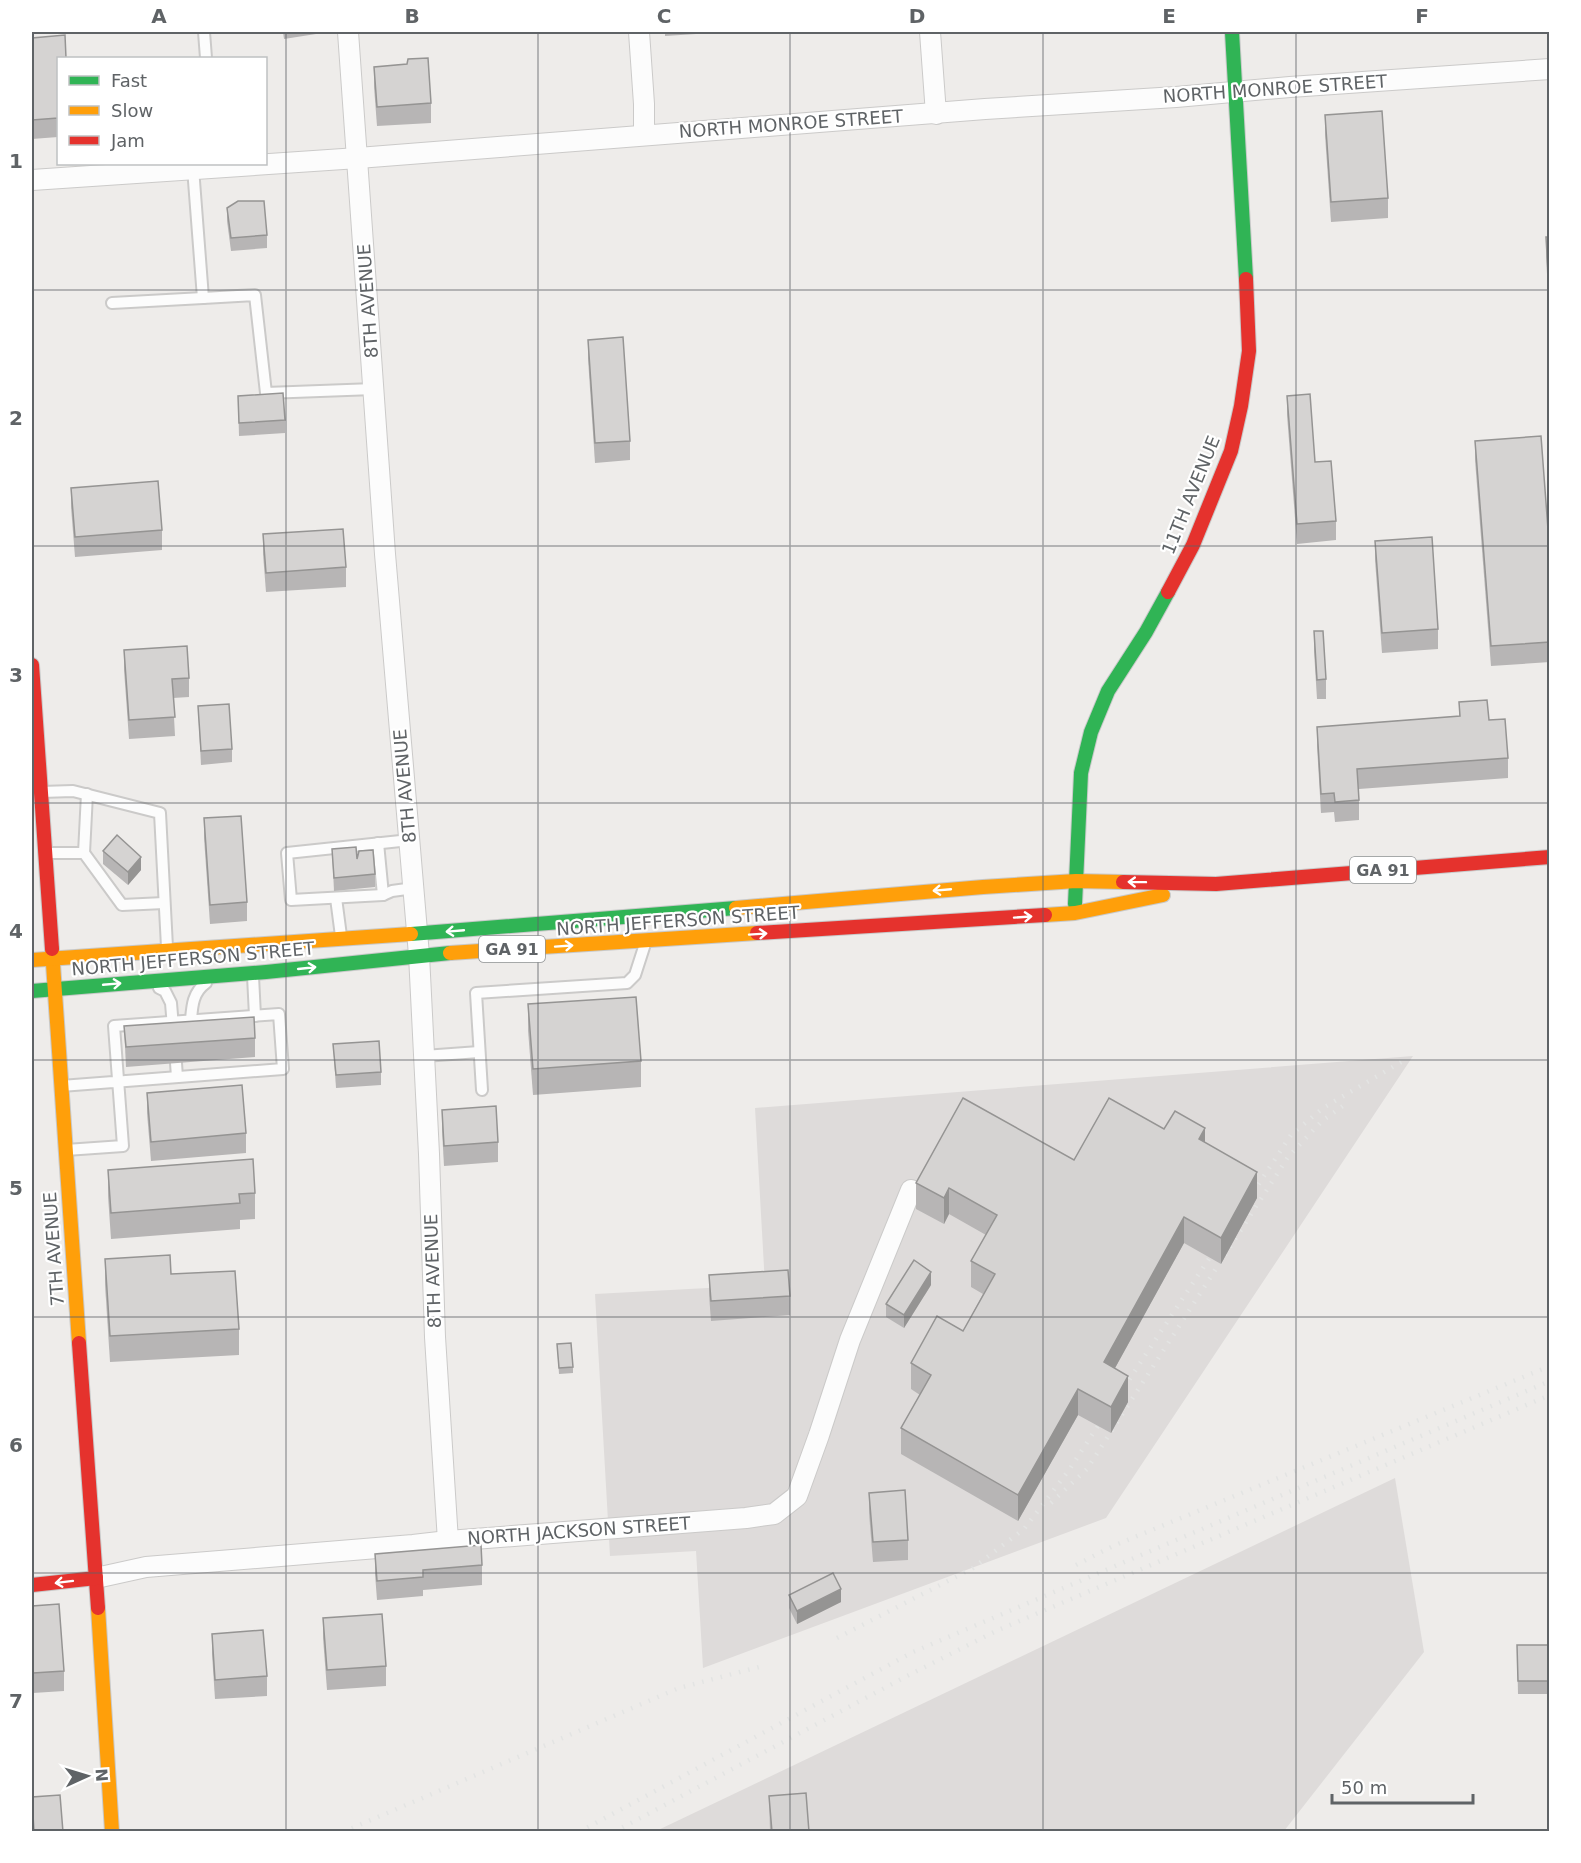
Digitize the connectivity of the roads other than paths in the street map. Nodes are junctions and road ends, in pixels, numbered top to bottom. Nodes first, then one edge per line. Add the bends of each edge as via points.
1 (204, 32) edge
2 (348, 32) edge
3 (639, 32) edge
4 (930, 32) edge
5 (1232, 32) edge
6 (206, 57) edge
7 (1550, 69) edge
8 (1236, 92) junction
9 (936, 114) junction
10 (644, 135) junction
11 (358, 158) junction
12 (267, 162) edge
13 (215, 165) edge
14 (193, 168) junction
15 (32, 180) edge
16 (203, 297) junction
17 (112, 303) dead end
18 (374, 390) junction
19 (32, 665) edge
20 (40, 792) junction
21 (87, 794) junction
22 (410, 840) junction
23 (378, 843) junction
24 (44, 853) junction
25 (84, 853) junction
26 (1550, 857) edge
27 (1076, 881) junction
28 (1216, 884) junction
29 (414, 888) junction
30 (383, 895) junction
31 (336, 898) junction
32 (164, 903) junction
33 (1075, 913) junction
34 (417, 934) junction
35 (341, 939) junction
36 (645, 940) junction
37 (167, 951) junction
38 (419, 955) junction
39 (54, 958) junction
40 (32, 960) edge
41 (252, 973) junction
42 (216, 976) junction
43 (145, 982) junction
44 (54, 989) junction
45 (32, 991) edge
46 (255, 1016) junction
47 (173, 1021) junction
48 (199, 1023) junction
49 (174, 1042) edge
50 (479, 1052) junction
51 (424, 1056) junction
52 (234, 1059) dead end
53 (205, 1061) dead end
54 (176, 1063) dead end
55 (147, 1065) dead end
56 (235, 1073) junction
57 (207, 1075) junction
58 (177, 1077) junction
59 (149, 1079) junction
60 (118, 1082) junction
61 (61, 1086) junction
62 (482, 1090) dead end
63 (65, 1150) junction
64 (911, 1190) dead end
65 (448, 1541) junction
66 (96, 1578) junction
67 (32, 1585) edge
68 (112, 1832) edge

1 - 6 lane
2 - 11 street, 8TH AVENUE
3 - 10 street
4 - 9 street
5 - 8 main road, 11TH AVENUE
7 - 8 street, NORTH MONROE STREET
8 - 9 street, NORTH MONROE STREET
8 - 27 main road, 11TH AVENUE via 1249,351 1241,406 1231,451 1193,545 1146,632 1108,691 1092,732 1081,773
9 - 10 street, NORTH MONROE STREET
10 - 11 street, NORTH MONROE STREET
11 - 12 street, NORTH MONROE STREET
11 - 18 street, 8TH AVENUE
13 - 14 street, NORTH MONROE STREET
14 - 15 street, NORTH MONROE STREET
14 - 16 lane
16 - 17 lane
16 - 18 lane via 255,295 266,393
18 - 22 street, 8TH AVENUE
19 - 20 main road, 7TH AVENUE
20 - 21 lane
20 - 24 main road, 7TH AVENUE
21 - 25 lane
21 - 32 lane via 160,813
22 - 23 lane
22 - 29 street, 8TH AVENUE
23 - 30 lane
23 - 31 lane via 287,853 291,900
24 - 25 lane
24 - 39 main road, 7TH AVENUE
25 - 32 lane via 122,905
26 - 28 main road, NORTH JEFFERSON STREET / GA 91
28 -> 27 main road, NORTH JEFFERSON STREET / GA 91
27 - 33 main road, 11TH AVENUE
27 -> 34 main road, NORTH JEFFERSON STREET / GA 91
28 - 33 main road, NORTH JEFFERSON STREET / GA 91
29 - 30 lane
29 - 34 street, 8TH AVENUE
30 - 31 lane
31 - 35 lane
32 - 37 lane
36 -> 33 main road, NORTH JEFFERSON STREET / GA 91
34 - 35 main road, NORTH JEFFERSON STREET / GA 91
34 - 38 street, 8TH AVENUE
35 - 37 main road, NORTH JEFFERSON STREET / GA 91
38 -> 36 main road, NORTH JEFFERSON STREET / GA 91
36 - 50 lane via 635,975 627,983 476,993
37 - 39 main road, NORTH JEFFERSON STREET / GA 91
41 -> 38 main road, NORTH JEFFERSON STREET / GA 91
38 - 51 street, 8TH AVENUE
39 - 40 main road, NORTH JEFFERSON STREET / GA 91
39 - 44 main road, 7TH AVENUE
41 - 42 main road, NORTH JEFFERSON STREET / GA 91
41 - 46 lane
42 - 43 main road, NORTH JEFFERSON STREET / GA 91
42 - 48 lane via 202,986 193,1001
44 -> 43 main road, NORTH JEFFERSON STREET / GA 91
43 - 47 lane via 165,991
44 - 45 main road, NORTH JEFFERSON STREET / GA 91
44 - 61 main road, 7TH AVENUE
46 - 48 lane via 231,1023
46 - 56 lane via 279,1014 283,1069
47 - 48 lane
47 - 49 lane
47 - 60 lane via 145,1029 114,1026
50 - 51 lane
50 - 62 lane
51 - 65 street, 8TH AVENUE
52 - 56 lane
53 - 57 lane
54 - 58 lane
55 - 59 lane
56 - 57 lane
57 - 58 lane
58 - 59 lane
59 - 60 lane
60 - 61 lane
60 - 63 lane via 123,1146
61 - 63 main road, 7TH AVENUE
63 - 66 main road, 7TH AVENUE
64 - 65 street, NORTH JACKSON STREET via 850,1340 797,1496 774,1514
65 - 66 street, NORTH JACKSON STREET via 146,1567
66 -> 67 main road, NORTH JACKSON STREET
66 - 68 main road, 7TH AVENUE

